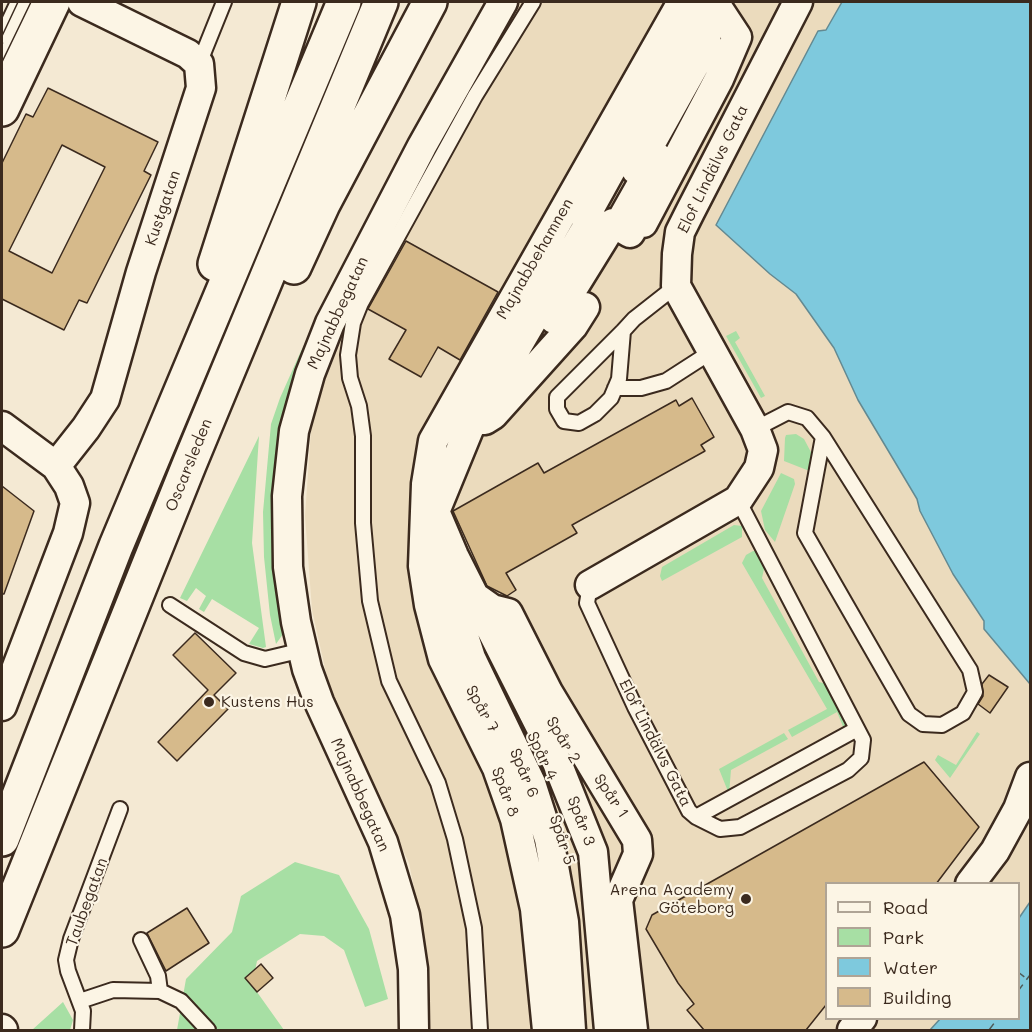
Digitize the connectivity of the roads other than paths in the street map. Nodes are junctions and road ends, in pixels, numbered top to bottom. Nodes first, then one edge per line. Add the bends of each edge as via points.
1 (18, 2) edge
2 (31, 2) edge
3 (53, 2) edge
4 (82, 2) edge
5 (224, 2) edge
6 (299, 2) edge
7 (344, 2) edge
8 (381, 2) edge
9 (430, 2) edge
10 (503, 2) edge
11 (533, 2) edge
12 (682, 2) edge
13 (692, 2) edge
14 (701, 2) edge
15 (712, 2) edge
16 (798, 2) edge
17 (2, 36) edge
18 (2, 62) edge
19 (199, 63) junction
20 (2, 109) edge
21 (611, 227) junction
22 (676, 286) junction
23 (255, 306) junction
24 (623, 331) junction
25 (200, 342) junction
26 (711, 352) junction
27 (615, 388) junction
28 (2, 426) edge
29 (475, 426) junction
30 (755, 429) junction
31 (823, 437) junction
32 (56, 465) junction
33 (738, 500) junction
34 (433, 518) junction
35 (590, 585) joint
36 (476, 597) junction
37 (170, 605) dead end
38 (303, 650) junction
39 (2, 706) edge
40 (857, 729) junction
41 (1030, 777) edge
42 (120, 809) dead end
43 (696, 817) junction
44 (2, 839) edge
45 (972, 882) edge
46 (2, 930) edge
47 (141, 940) dead end
48 (160, 991) junction
49 (80, 1001) junction
50 (82, 1030) edge
51 (208, 1030) edge
52 (414, 1030) edge
53 (480, 1030) edge
54 (548, 1030) edge
55 (558, 1030) edge
56 (571, 1030) edge
57 (582, 1030) edge
58 (594, 1030) edge
59 (609, 1030) edge
60 (622, 1030) edge
61 (633, 1030) edge

1 - 17 lane
2 - 18 lane
3 - 20 main road
4 - 19 street
5 - 19 lane
6 - 25 main road via 218,249
7 - 25 main road
8 - 23 main road, Oscarsleden
9 - 23 main road via 295,265
10 - 38 street, Majnabbegatan via 357,269 309,374 294,431 287,496 288,567
11 - 53 lane via 475,96 361,303 348,355 363,436 363,523 370,601 389,681 438,783 455,839 474,928
12 - 34 street, Majnabbehamnen via 434,441 426,484
13 - 21 street, Majnabbehamnen via 687,33 585,217
14 - 21 street, Majnabbehamnen via 697,39
15 - 21 street, Majnabbehamnen via 729,39 712,76
16 - 22 street, Elof Lindälvs Gata via 680,232
19 - 32 street, Kustgatan via 201,88 195,112 141,272 105,399
21 - 29 street, Majnabbehamnen
21 - 29 street, Majnabbehamnen via 573,326 493,416
22 - 24 lane
22 - 26 street, Elof Lindälvs Gata
23 - 46 main road, Oscarsleden
24 - 27 lane
24 - 27 lane via 558,397 557,409 564,421 579,423 595,414
25 - 44 main road
26 - 27 lane via 666,381 641,388
26 - 30 street, Elof Lindälvs Gata
28 - 32 street
29 - 34 street, Majnabbehamnen
30 - 31 lane via 788,412 807,418
30 - 33 street, Elof Lindälvs Gata via 763,450 759,468
31 - 31 lane via 970,670 975,692 963,713 942,725 923,724 909,714 805,534
32 - 39 street via 75,503 74,517
33 - 35 street, Elof Lindälvs Gata
33 - 40 lane, Elof Lindälvs Gata
34 - 36 street, Majnabbehamnen
34 - 54 street, Spår 8 via 425,576 443,659 497,768 515,819 535,909
34 - 55 street, Spår 7 via 447,629 476,699 501,743 529,820 547,905
34 - 56 street, Spår 6 via 442,563 471,658 531,783 549,839 564,922
35 - 43 lane, Elof Lindälvs Gata via 587,603 635,707 689,811
36 - 57 street, Spår 5 via 467,611 470,626 539,774 570,861
36 - 58 street, Spår 4 via 475,614 544,756 585,862
36 - 59 street, Spår 3 via 552,750 593,852
36 - 60 street, Spår 2 via 500,621 538,697 627,842 627,852 607,897
36 - 61 street, Spår 1 via 492,609 508,613 548,692 638,840 638,854 618,900
37 - 38 lane via 244,653 265,659
38 - 52 street, Majnabbegatan via 319,702 383,842 405,915 413,969
40 - 43 lane
40 - 43 lane, Elof Lindälvs Gata via 863,740 861,758 848,770 740,827 720,829
41 - 45 street via 995,851
42 - 49 lane, Taubegatan via 66,960
47 - 48 lane via 158,976
48 - 49 lane via 113,990
48 - 51 lane via 181,1001
49 - 50 lane, Taubegatan

